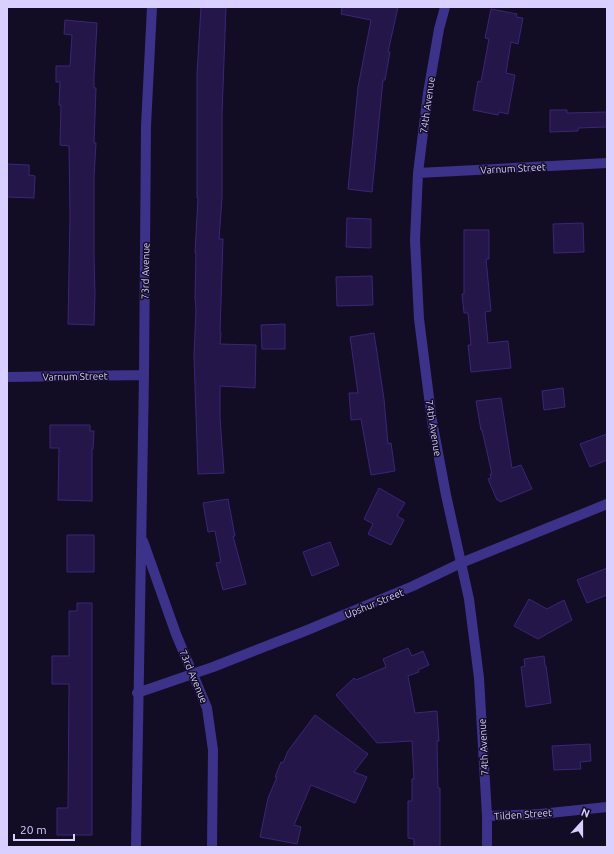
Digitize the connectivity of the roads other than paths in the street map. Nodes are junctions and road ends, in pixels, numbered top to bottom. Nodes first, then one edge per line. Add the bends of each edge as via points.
1 (152, 7) edge
2 (445, 7) edge
3 (607, 163) edge
4 (418, 173) junction
5 (144, 375) junction
6 (7, 377) edge
7 (607, 504) edge
8 (141, 536) junction
9 (461, 563) junction
10 (194, 674) junction
11 (138, 693) junction
12 (607, 807) edge
13 (487, 816) junction
14 (136, 847) edge
15 (212, 847) edge
16 (487, 847) edge

1 - 5 street, 73rd Avenue via 146,126
2 - 4 street, 74th Avenue via 428,93
3 - 4 street, Varnum Street
4 - 9 street, 74th Avenue via 415,240 418,319 432,421
5 - 6 street, Varnum Street
5 - 8 street, 73rd Avenue
7 - 9 street, Upshur Street
8 - 10 street, 73rd Avenue via 176,634
8 - 11 street, 73rd Avenue
9 - 10 street, Upshur Street via 298,634
9 - 13 street, 74th Avenue via 469,599 480,678
10 - 11 street, Upshur Street
10 - 15 street, 73rd Avenue via 207,708 213,750
11 - 14 street, 73rd Avenue
12 - 13 street, Tilden Street
13 - 16 street, 74th Avenue

